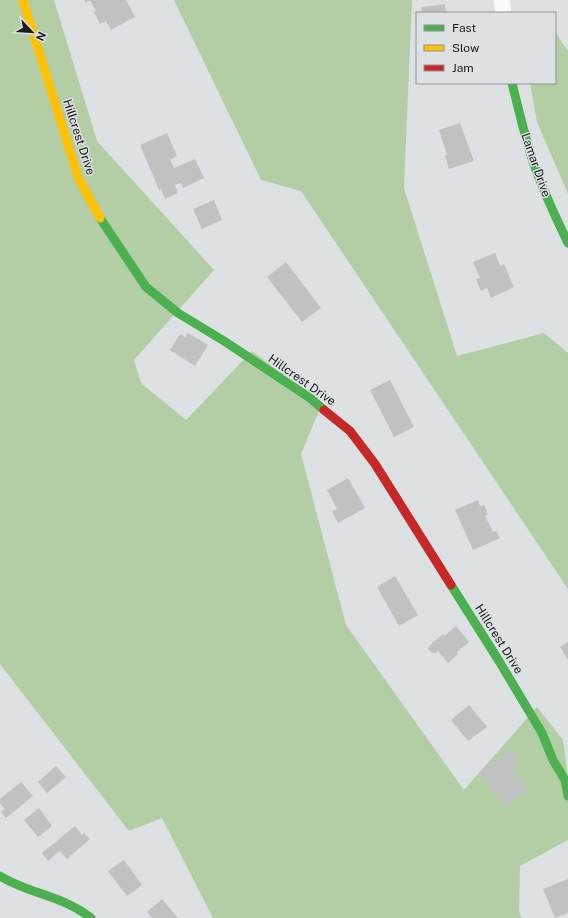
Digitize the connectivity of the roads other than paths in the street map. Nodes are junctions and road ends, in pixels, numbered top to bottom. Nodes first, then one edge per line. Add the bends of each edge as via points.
1 (23, 0) edge
2 (502, 0) edge
3 (503, 12) edge
4 (512, 84) edge
5 (568, 243) edge
6 (568, 796) edge
7 (0, 876) edge
8 (91, 918) edge

1 - 6 street, Hillcrest Drive via 78,177 100,217 146,287 178,313 310,398 350,431 375,464 507,674 542,733 565,780
2 - 3 street
4 - 5 street, Lamar Drive via 531,156
7 - 8 street via 24,888 64,902

